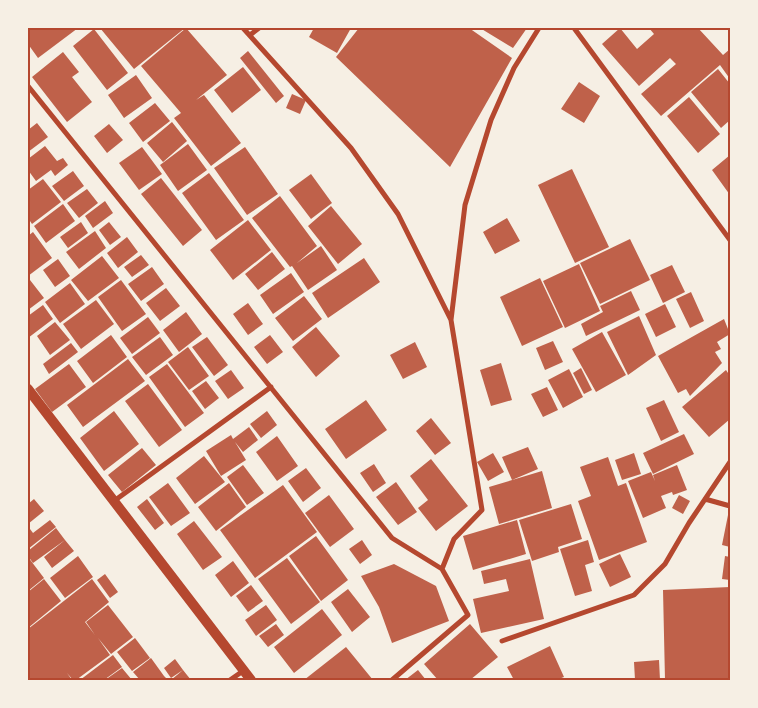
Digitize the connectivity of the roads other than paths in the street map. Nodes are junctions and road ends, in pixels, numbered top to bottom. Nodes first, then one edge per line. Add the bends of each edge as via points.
1 (243, 28) edge
2 (259, 28) edge
3 (540, 28) edge
4 (574, 28) edge
5 (250, 35) junction
6 (28, 86) edge
7 (730, 240) edge
8 (451, 320) junction
9 (271, 387) junction
10 (28, 389) edge
11 (730, 462) edge
12 (705, 499) junction
13 (114, 501) junction
14 (730, 506) edge
15 (442, 569) junction
16 (502, 641) dead end
17 (243, 671) junction
18 (230, 680) edge
19 (251, 680) edge
20 (392, 680) edge

1 - 5 street
2 - 5 street
3 - 8 street via 514,68 491,120 479,158 465,204
4 - 7 street
5 - 8 street via 351,148 398,214
6 - 9 street
8 - 15 street via 482,510 454,539
9 - 13 street
9 - 15 street via 392,538
10 - 13 main road
11 - 12 street
12 - 14 street
12 - 16 street via 666,564 634,595
13 - 17 main road
15 - 20 street via 468,615
17 - 18 street
17 - 19 main road

